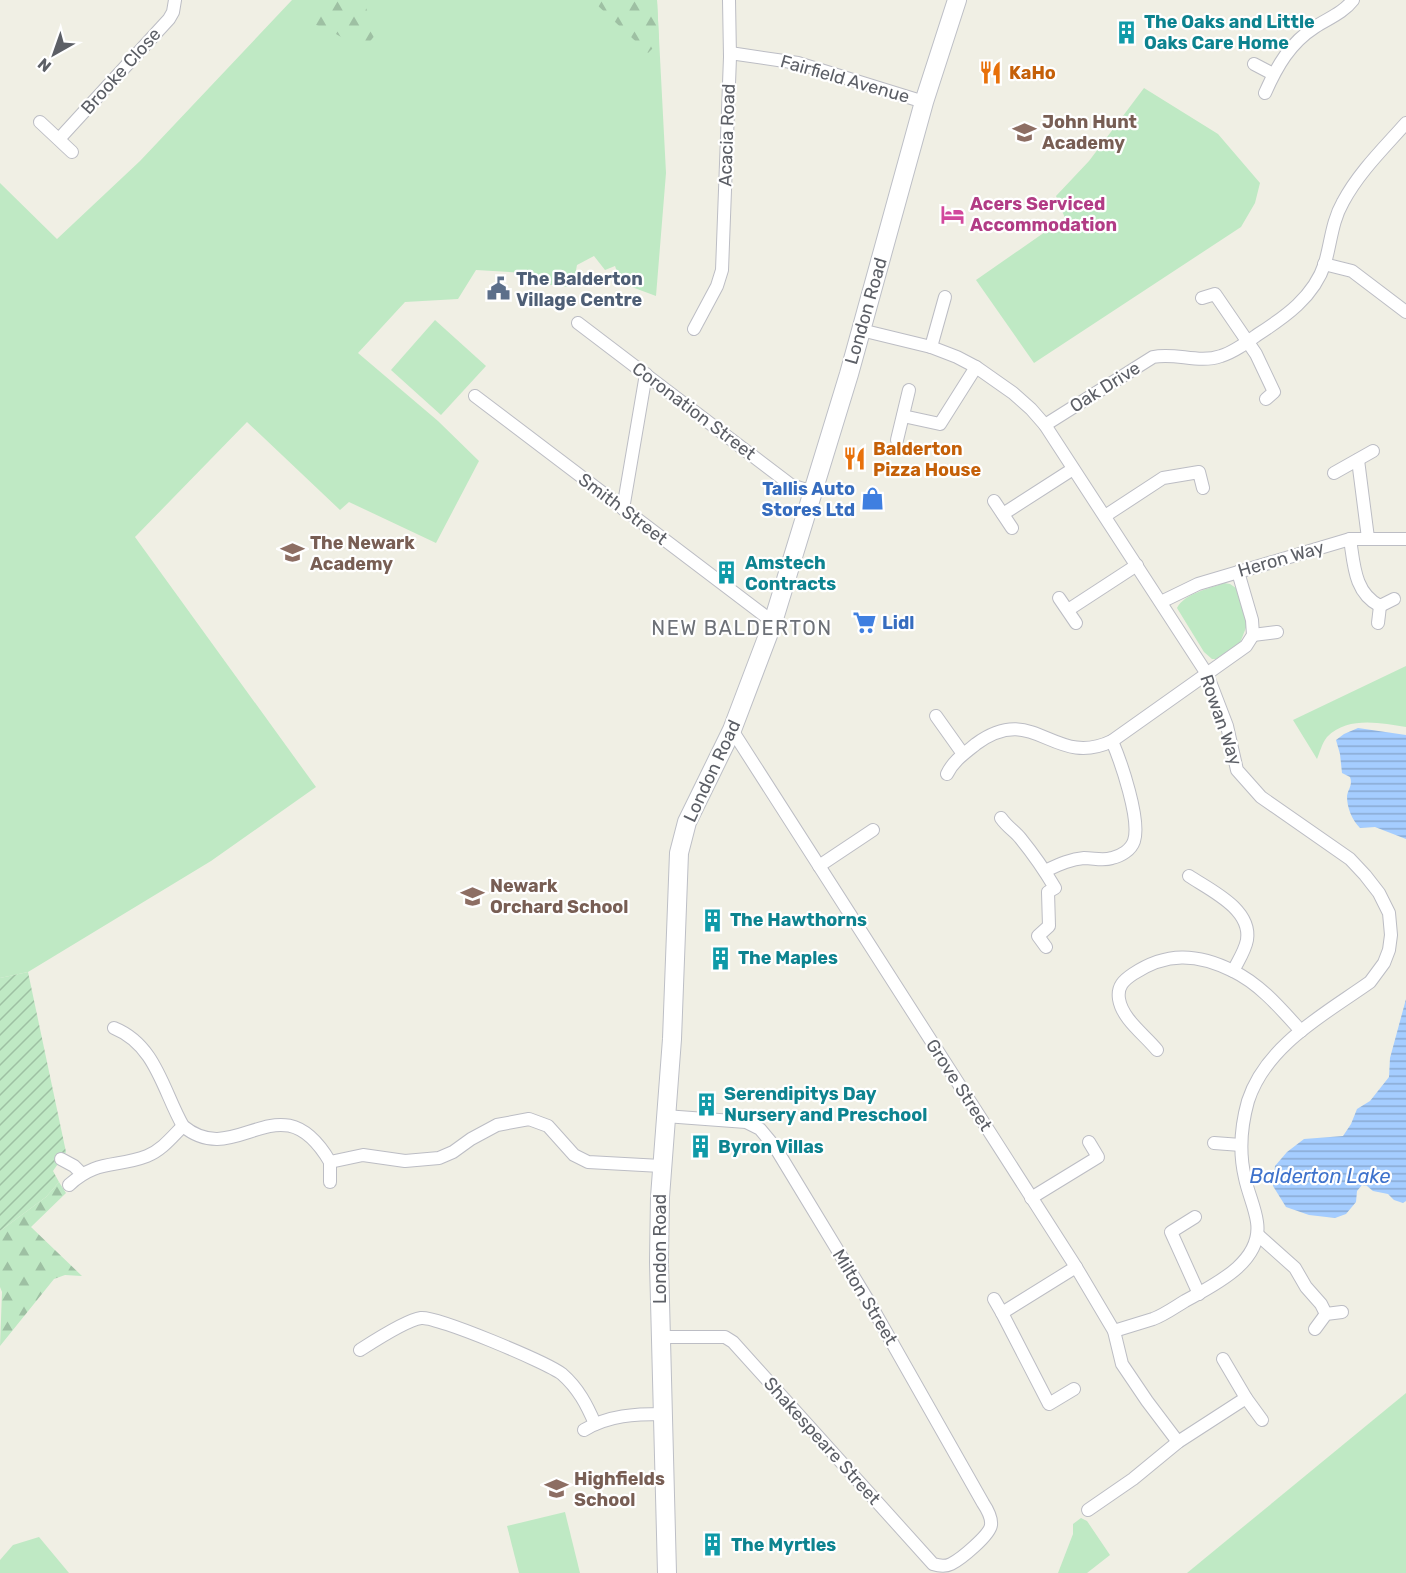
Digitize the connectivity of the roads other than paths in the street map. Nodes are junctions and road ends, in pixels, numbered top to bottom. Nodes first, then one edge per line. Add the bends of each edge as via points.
1 (175, 0) edge
2 (729, 0) edge
3 (957, 0) edge
4 (1353, 0) edge
5 (730, 52) junction
6 (1254, 64) dead end
7 (1273, 74) junction
8 (1265, 93) dead end
9 (924, 102) junction
10 (40, 122) dead end
11 (1404, 130) edge
12 (59, 139) junction
13 (72, 152) dead end
14 (1324, 264) junction
15 (945, 297) dead end
16 (1202, 298) dead end
17 (1406, 312) edge
18 (578, 323) dead end
19 (694, 329) dead end
20 (861, 330) junction
21 (1247, 342) junction
22 (931, 347) junction
23 (976, 367) junction
24 (646, 374) junction
25 (909, 390) dead end
26 (1276, 394) dead end
27 (475, 396) dead end
28 (903, 416) junction
29 (1045, 425) junction
30 (897, 440) dead end
31 (1373, 451) dead end
32 (1358, 460) junction
33 (1073, 469) junction
34 (1334, 473) dead end
35 (1203, 488) dead end
36 (812, 492) junction
37 (994, 501) dead end
38 (623, 509) junction
39 (1004, 514) junction
40 (1105, 516) junction
41 (1012, 528) dead end
42 (1368, 538) junction
43 (1406, 538) edge
44 (1350, 539) junction
45 (1137, 565) junction
46 (1238, 572) junction
47 (1059, 598) dead end
48 (1394, 599) dead end
49 (1161, 602) junction
50 (1380, 606) junction
51 (1068, 610) junction
52 (773, 622) junction
53 (1076, 623) dead end
54 (1378, 623) dead end
55 (1277, 632) dead end
56 (1253, 636) junction
57 (1207, 674) junction
58 (936, 716) dead end
59 (732, 730) junction
60 (1112, 741) junction
61 (963, 754) junction
62 (947, 774) dead end
63 (1001, 818) dead end
64 (873, 830) dead end
65 (819, 866) junction
66 (1045, 871) junction
67 (1196, 877) dead end
68 (1046, 947) dead end
69 (1233, 971) junction
70 (114, 1028) dead end
71 (1158, 1028) dead end
72 (1300, 1031) junction
73 (1147, 1038) junction
74 (1157, 1050) dead end
75 (665, 1116) junction
76 (183, 1126) junction
77 (1089, 1142) dead end
78 (1214, 1143) dead end
79 (1241, 1145) junction
80 (62, 1159) dead end
81 (330, 1162) junction
82 (661, 1166) junction
83 (82, 1174) junction
84 (330, 1182) dead end
85 (69, 1185) dead end
86 (1031, 1198) junction
87 (1195, 1216) dead end
88 (1258, 1235) junction
89 (1076, 1267) junction
90 (1199, 1294) junction
91 (994, 1299) dead end
92 (1002, 1312) junction
93 (1342, 1312) dead end
94 (1326, 1314) junction
95 (1315, 1329) dead end
96 (1114, 1330) junction
97 (661, 1337) junction
98 (360, 1350) dead end
99 (1223, 1359) dead end
100 (1074, 1389) dead end
101 (1246, 1398) junction
102 (664, 1413) junction
103 (1262, 1420) dead end
104 (1178, 1442) junction
105 (1088, 1510) dead end
106 (969, 1550) joint
107 (667, 1573) edge

1 - 12 street, Brooke Close via 168,19
2 - 5 street, Acacia Road
3 - 9 main road, London Road
4 - 7 street via 1339,14 1299,39
5 - 9 street, Fairfield Avenue via 798,63
5 - 19 street, Acacia Road via 722,270
6 - 7 street
7 - 8 street
9 - 20 main road, London Road
10 - 12 street
11 - 14 street, Oak Drive via 1363,173 1342,202
12 - 13 street
14 - 17 street via 1352,271
14 - 21 street, Oak Drive via 1296,307
15 - 22 street
16 - 21 street via 1217,289
18 - 24 street, Coronation Street
20 - 22 street, Rowan Way
20 - 36 main road, London Road
21 - 26 street
21 - 29 street, Oak Drive via 1212,358 1153,357
22 - 23 street, Rowan Way
23 - 28 street via 940,424
23 - 29 street, Rowan Way via 1023,400
24 - 36 street, Coronation Street via 791,485
24 - 38 street
25 - 28 street
27 - 38 street, Smith Street
28 - 30 street
29 - 33 street, Rowan Way
31 - 32 street
32 - 34 street
32 - 42 street
33 - 39 street
33 - 40 street, Rowan Way
35 - 40 street via 1199,472 1163,478
36 - 52 main road, London Road
37 - 39 street
38 - 52 street, Smith Street
39 - 41 street
40 - 45 street, Rowan Way
42 - 43 street, Heron Way
42 - 44 street, Heron Way
44 - 46 street, Heron Way
44 - 50 street via 1361,589
45 - 49 street, Rowan Way
45 - 51 street
46 - 49 street, Heron Way via 1198,584
46 - 56 street
47 - 51 street
48 - 50 street
49 - 57 street, Rowan Way
50 - 54 street
51 - 53 street
52 - 59 main road, London Road
55 - 56 street
56 - 57 street via 1246,646
57 - 60 street
57 - 72 street, Rowan Way via 1227,726 1237,770 1261,797 1358,866 1389,913 1389,950 1377,973
58 - 61 street
59 - 65 street, Grove Street
59 - 75 main road, London Road via 687,822 679,853
60 - 61 street via 1090,748 1071,748 1034,732 1012,729 995,732
60 - 66 street via 1132,808 1132,845 1113,858 1074,859
61 - 62 street
63 - 66 street
64 - 65 street
65 - 86 street, Grove Street
66 - 68 street via 1055,888 1048,892 1049,926 1038,936
67 - 69 street via 1231,905 1244,922 1247,942
69 - 72 street via 1265,993
69 - 73 street via 1199,959 1166,958 1127,978 1119,987 1121,1007
70 - 76 street via 137,1042 152,1060
71 - 73 street
72 - 79 street, Rowan Way via 1259,1078 1249,1100
73 - 74 street
75 - 82 main road, London Road
75 - 106 street, Milton Street via 746,1122 760,1129 775,1147 869,1302 990,1517 987,1534
76 - 81 street via 200,1137 217,1140 264,1127 289,1125 308,1134
76 - 83 street via 165,1145 148,1155 105,1164
77 - 86 street via 1098,1157
78 - 79 street
79 - 88 street, Rowan Way
80 - 83 street
81 - 82 street via 363,1155 405,1161 433,1159 453,1152 497,1125 529,1119 548,1126 574,1155 588,1162
81 - 84 street
82 - 97 main road, London Road
83 - 85 street
86 - 89 street, Grove Street
87 - 90 street via 1172,1232
88 - 90 street via 1242,1263 1225,1279
88 - 94 street via 1295,1268
89 - 92 street
89 - 96 street, Grove Street
90 - 96 street via 1155,1318
91 - 92 street
92 - 100 street via 1049,1404
93 - 94 street
94 - 95 street
96 - 104 street, Grove Street via 1122,1364
97 - 102 main road, London Road
97 - 106 street, Shakespeare Street via 726,1337 926,1558 940,1567
98 - 102 street via 421,1318 442,1322 551,1367 577,1389 589,1427 626,1415
99 - 101 street
101 - 103 street
101 - 104 street
102 - 107 main road, London Road
104 - 105 street

